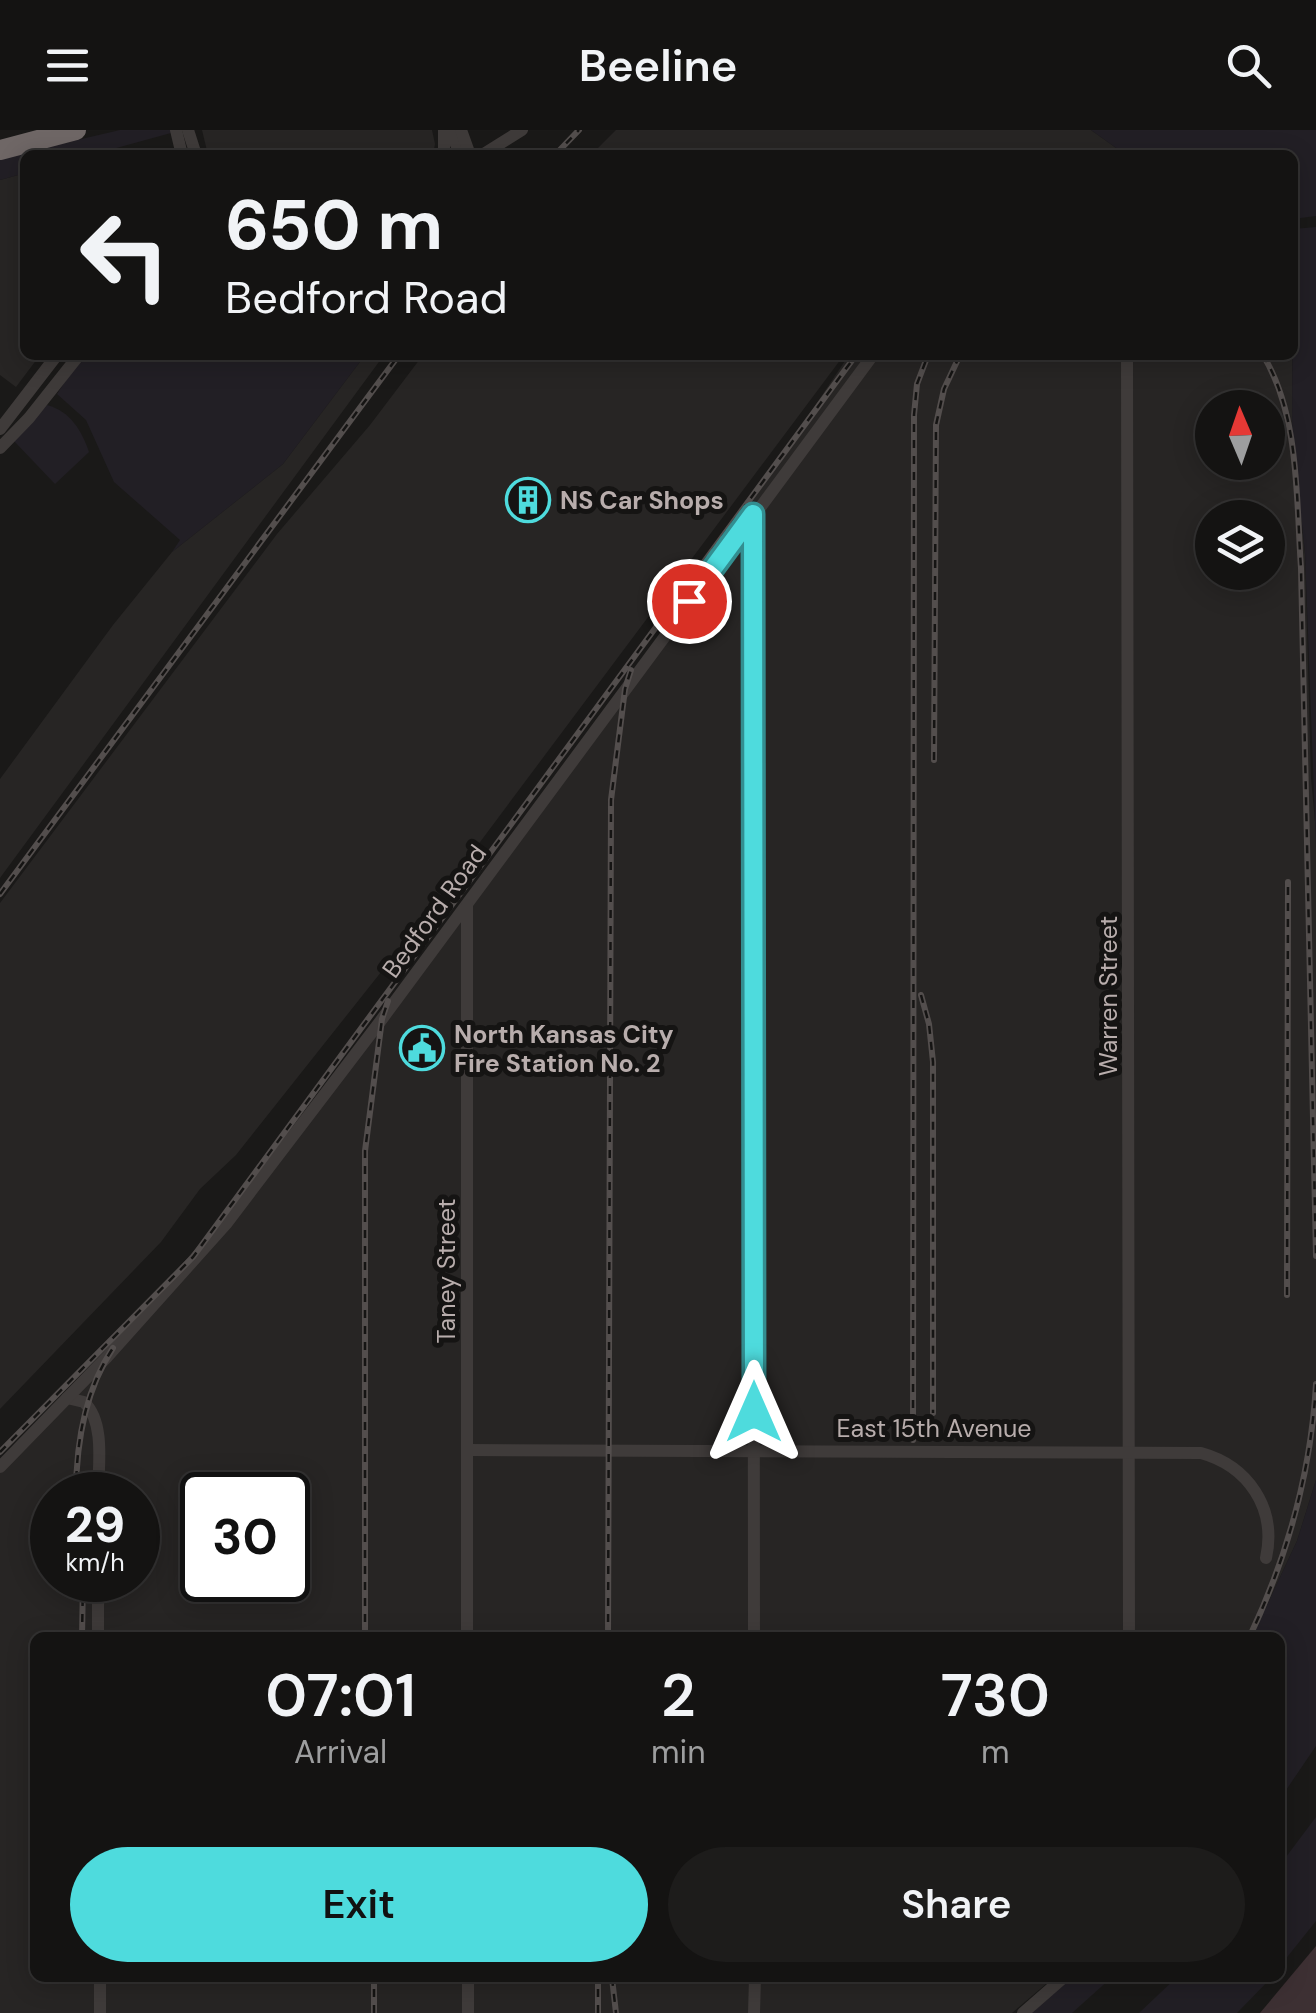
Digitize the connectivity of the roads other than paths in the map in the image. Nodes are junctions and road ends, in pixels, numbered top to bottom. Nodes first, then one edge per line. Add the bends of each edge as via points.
1 (76, 130) edge
2 (522, 130) edge
3 (0, 150) edge
4 (490, 150) edge
5 (54, 360) edge
6 (76, 360) edge
7 (869, 360) edge
8 (1128, 360) edge
9 (0, 429) edge
10 (0, 448) edge
11 (753, 514) junction
12 (467, 904) junction
13 (67, 1398) junction
14 (468, 1450) junction
15 (754, 1450) junction
16 (1130, 1452) junction
17 (0, 1467) edge
18 (98, 1472) edge
19 (1266, 1558) dead end
20 (98, 1602) edge
21 (98, 1632) edge
22 (467, 1632) edge
23 (754, 1632) edge
24 (1130, 1632) edge
25 (100, 1982) edge
26 (468, 1982) edge
27 (754, 1982) edge
28 (1058, 1982) edge
29 (100, 2013) edge
30 (468, 2013) edge
31 (754, 2013) edge
32 (1023, 2013) edge

1 - 3 highway
2 - 4 street
5 - 9 street
6 - 10 street
7 - 11 street, Bedford Road
8 - 16 street, Warren Street
11 - 12 street, Bedford Road
11 - 15 street
12 - 13 street, Bedford Road via 226,1224
12 - 14 street, Taney Street
13 - 17 street, Bedford Road
13 - 18 street via 84,1402 94,1416
14 - 15 street, East 15th Avenue
14 - 22 street, Taney Street
15 - 16 street, East 15th Avenue
15 - 23 street
16 - 19 street, East 15th Avenue via 1194,1452 1233,1466 1260,1499 1268,1524
16 - 24 street, Warren Street
20 - 21 street
25 - 29 street
26 - 30 street
27 - 31 street
28 - 32 street

